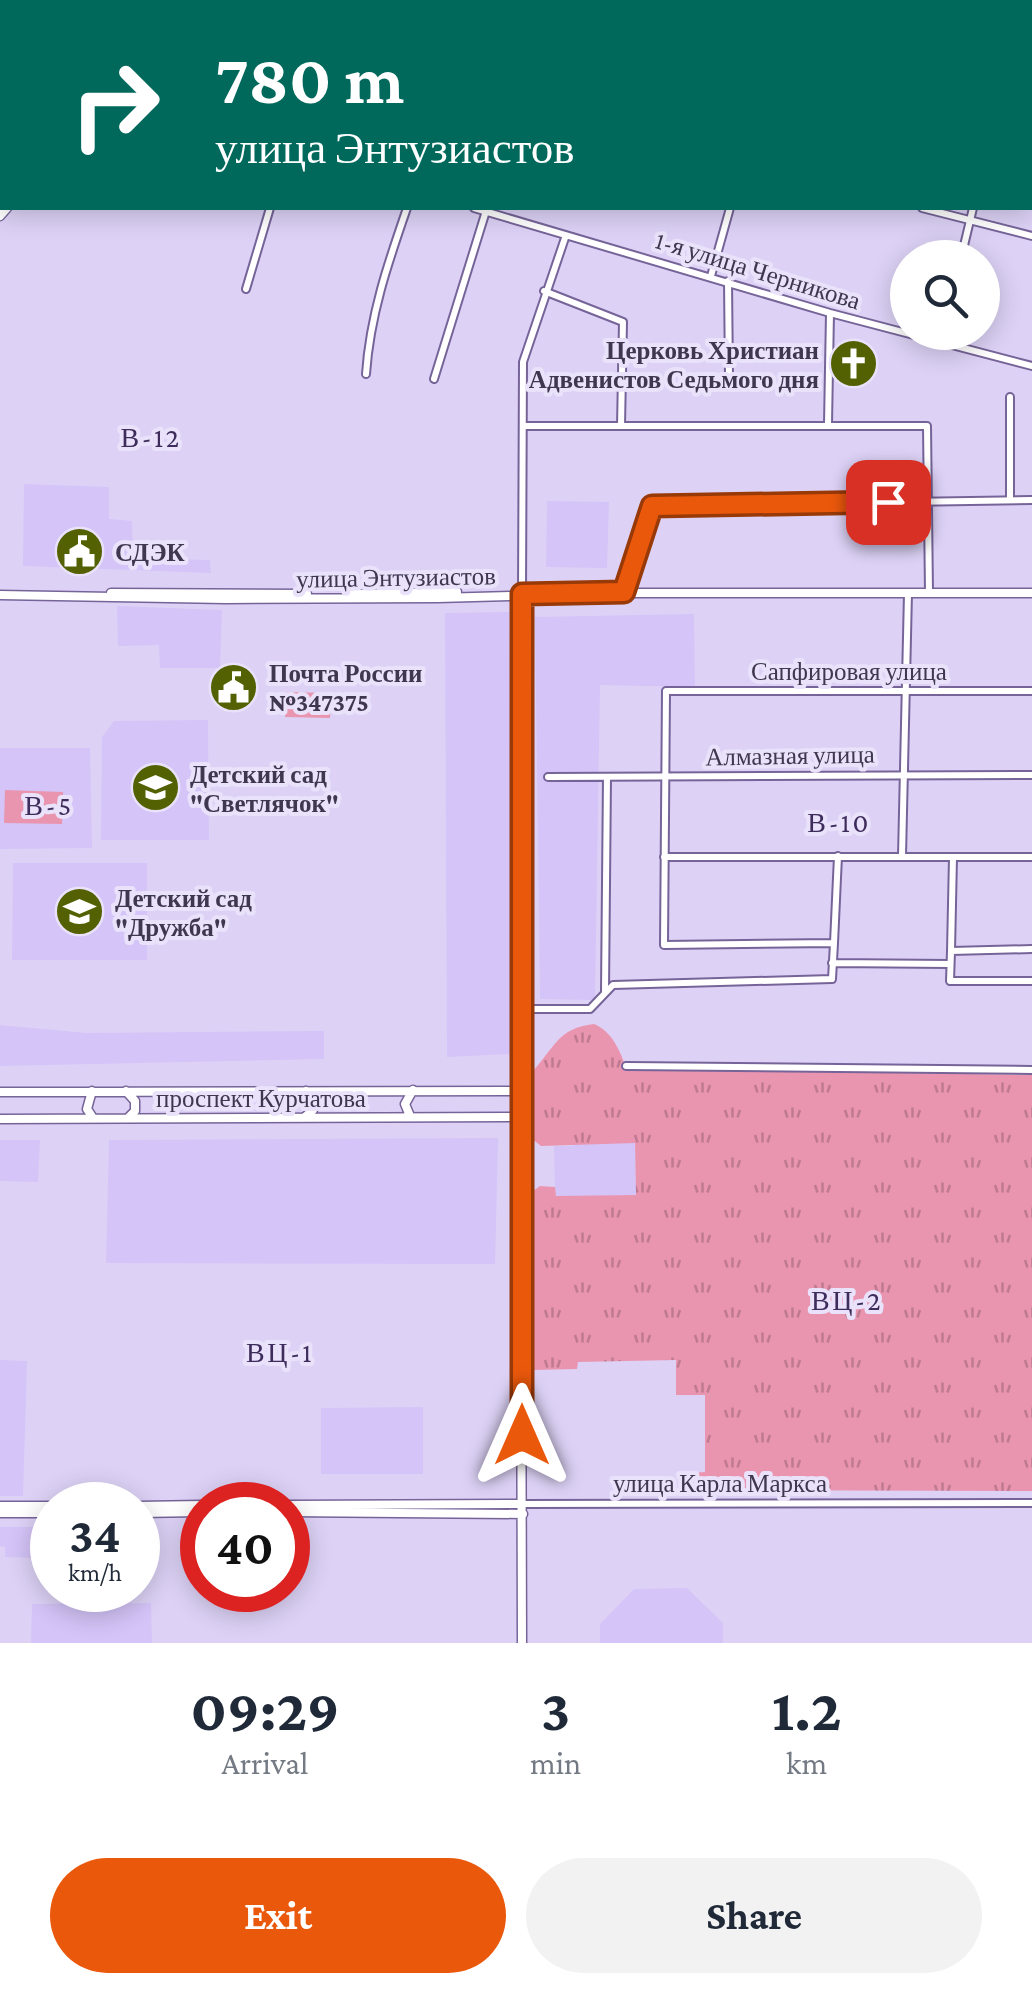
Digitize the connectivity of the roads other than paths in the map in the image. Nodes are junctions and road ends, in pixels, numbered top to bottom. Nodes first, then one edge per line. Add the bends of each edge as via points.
1 (269, 210) edge
2 (407, 210) edge
3 (482, 210) edge
4 (729, 210) edge
5 (930, 210) edge
6 (972, 210) edge
7 (486, 211) junction
8 (970, 220) junction
9 (566, 235) junction
10 (1032, 236) edge
11 (965, 240) edge
12 (712, 276) junction
13 (728, 281) junction
14 (246, 290) dead end
15 (544, 291) junction
16 (830, 313) junction
17 (890, 330) edge
18 (966, 350) edge
19 (1032, 366) edge
20 (366, 374) dead end
21 (728, 378) dead end
22 (434, 380) dead end
23 (1010, 397) dead end
24 (828, 424) junction
25 (524, 426) junction
26 (620, 426) junction
27 (1010, 499) junction
28 (1032, 500) edge
29 (927, 501) junction
30 (624, 592) junction
31 (0, 593) edge
32 (520, 593) junction
33 (908, 593) junction
34 (929, 593) junction
35 (1032, 593) edge
36 (907, 691) junction
37 (1032, 691) edge
38 (904, 774) junction
39 (1032, 775) edge
40 (548, 777) dead end
41 (607, 777) junction
42 (666, 777) junction
43 (838, 856) junction
44 (902, 856) junction
45 (1032, 856) edge
46 (664, 857) junction
47 (953, 857) junction
48 (834, 943) junction
49 (1032, 949) edge
50 (950, 950) junction
51 (832, 963) junction
52 (950, 964) junction
53 (1032, 981) edge
54 (605, 990) junction
55 (523, 1010) junction
56 (626, 1066) dead end
57 (1032, 1070) edge
58 (413, 1090) junction
59 (126, 1091) junction
60 (306, 1091) junction
61 (521, 1091) junction
62 (0, 1092) edge
63 (92, 1092) junction
64 (305, 1117) junction
65 (411, 1117) junction
66 (522, 1117) junction
67 (93, 1118) junction
68 (128, 1118) junction
69 (0, 1119) edge
70 (1032, 1502) edge
71 (310, 1508) edge
72 (30, 1509) edge
73 (522, 1509) junction
74 (0, 1510) edge
75 (522, 1643) edge

1 - 14 street
2 - 20 street via 378,294
3 - 7 street, 1-я улица Черникова
4 - 12 street
5 - 8 street
6 - 8 street
7 - 9 street, 1-я улица Черникова
7 - 22 street
8 - 10 street
8 - 11 street
9 - 12 street, 1-я улица Черникова
9 - 15 street
12 - 13 street, 1-я улица Черникова
13 - 16 street, 1-я улица Черникова
13 - 21 street
15 - 25 street via 522,362
15 - 26 street via 623,322
16 - 17 street, 1-я улица Черникова
16 - 24 street
18 - 19 street, 1-я улица Черникова
23 - 27 street
24 - 26 street
24 - 29 street via 927,426
25 - 26 street
25 - 32 street
27 - 28 street
27 - 29 street
29 - 30 street via 652,506
29 - 34 street
30 - 32 street, улица Энтузиастов
30 - 33 street, улица Энтузиастов
31 - 32 street, улица Энтузиастов via 284,599
32 - 55 street
32 - 61 street
33 - 34 street, улица Энтузиастов
33 - 36 street
34 - 35 street, улица Энтузиастов
36 - 37 street, Сапфировая улица
36 - 38 street
36 - 42 street, Сапфировая улица via 666,691
38 - 39 street, Алмазная улица
38 - 42 street, Алмазная улица
38 - 44 street
40 - 41 street, Алмазная улица
41 - 42 street, Алмазная улица
41 - 54 street
42 - 46 street
43 - 44 street
43 - 46 street
43 - 48 street
44 - 47 street
45 - 47 street
46 - 48 street via 664,945
47 - 50 street
48 - 51 street
49 - 50 street
50 - 52 street
51 - 52 street
51 - 54 street via 832,979
52 - 53 street via 950,980
54 - 55 street via 590,1009
55 - 61 street
56 - 57 street
58 - 60 street, проспект Курчатова
58 - 61 street, проспект Курчатова
58 - 65 street via 405,1104
59 - 60 street, проспект Курчатова
59 - 63 street, проспект Курчатова
59 - 68 street via 135,1100
60 - 64 street via 315,1102
61 - 66 street
62 - 63 street, проспект Курчатова
63 - 67 street via 87,1109
64 - 65 street, проспект Курчатова
64 - 68 street, проспект Курчатова
65 - 66 street, проспект Курчатова
66 - 73 street
67 - 68 street, проспект Курчатова
67 - 69 street, проспект Курчатова
70 - 73 street, улица Карла Маркса
71 - 73 street, улица Карла Маркса
72 - 74 street
73 - 75 street

